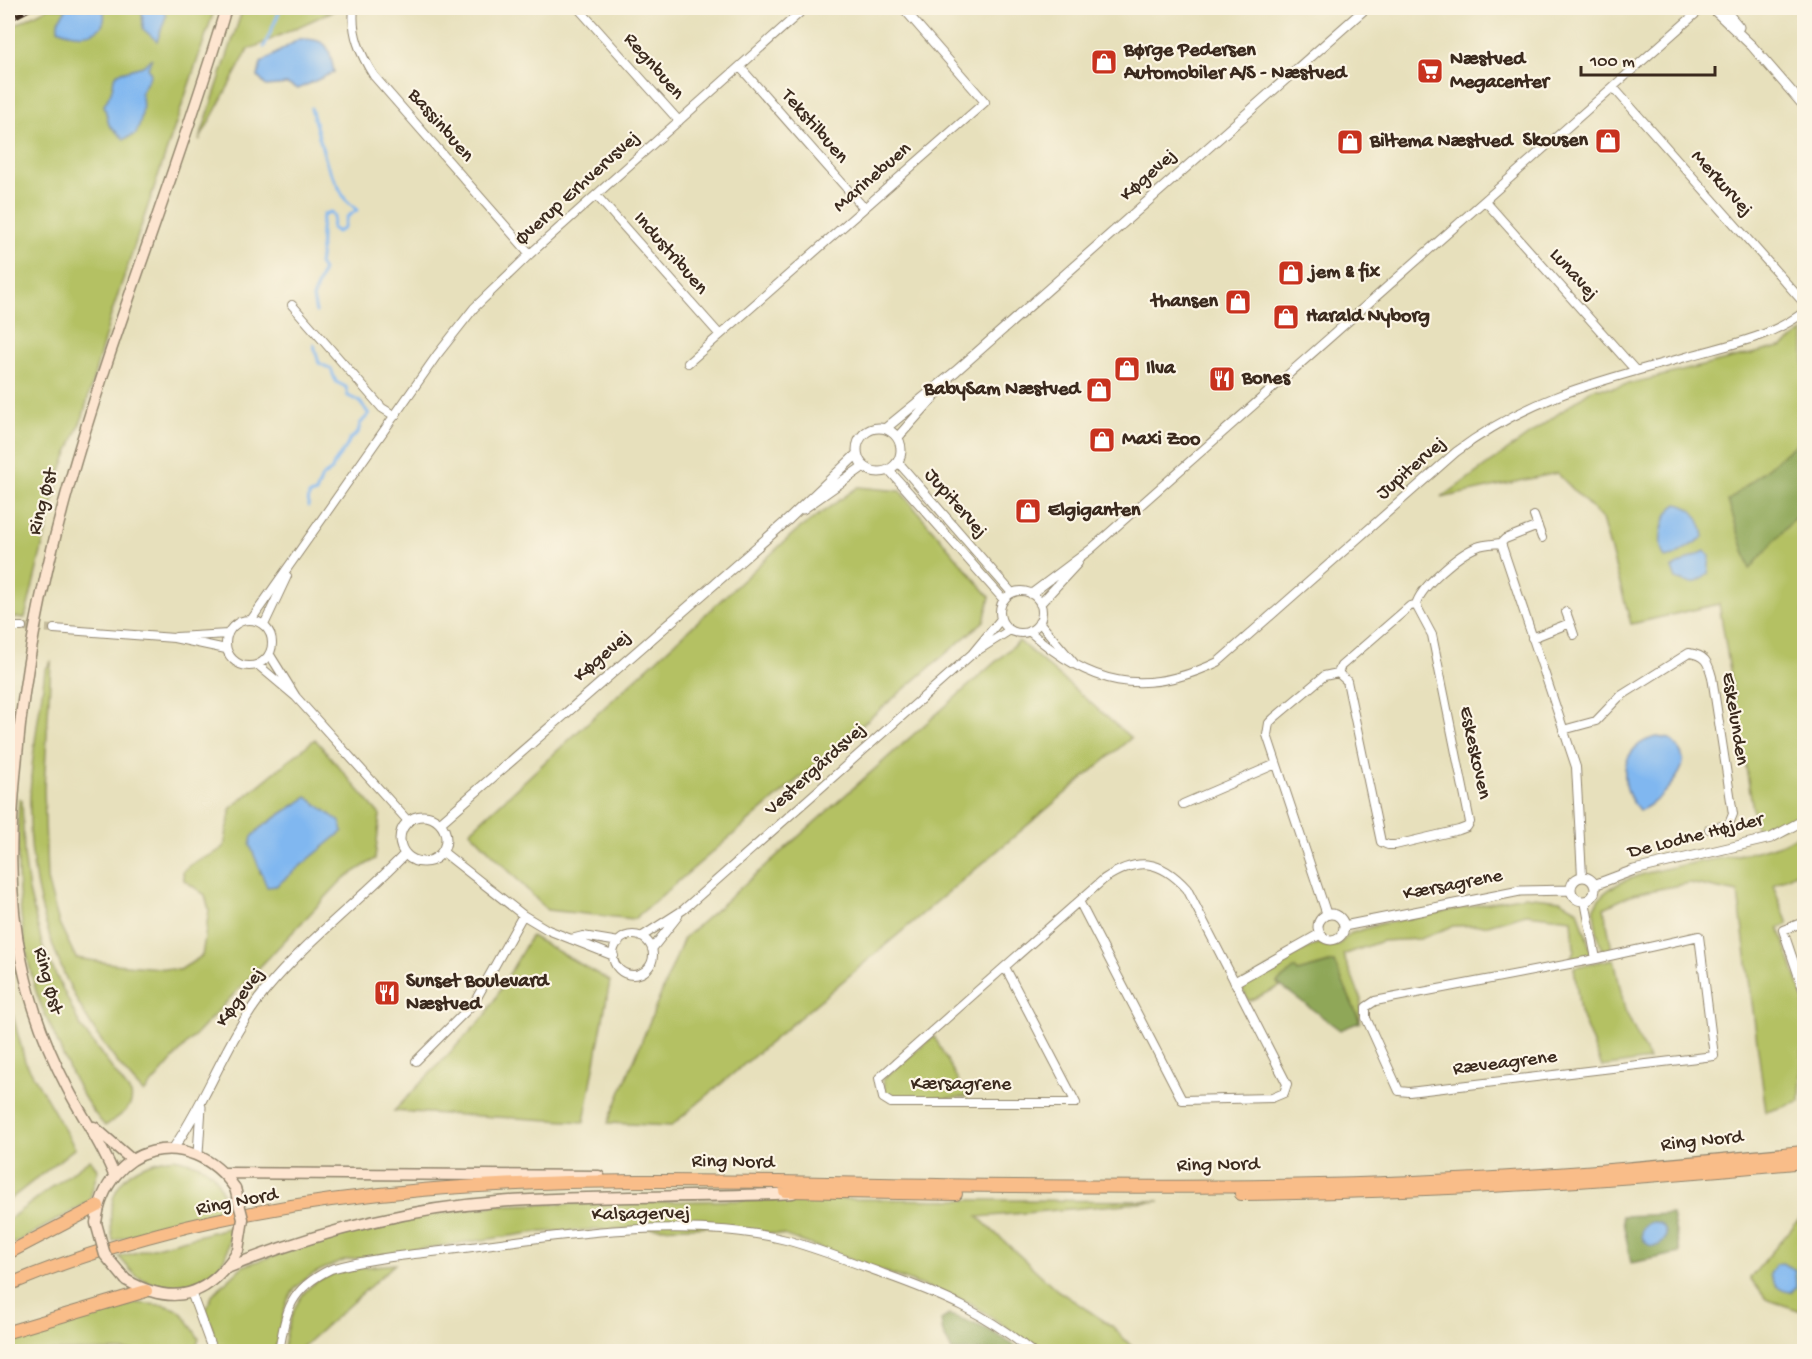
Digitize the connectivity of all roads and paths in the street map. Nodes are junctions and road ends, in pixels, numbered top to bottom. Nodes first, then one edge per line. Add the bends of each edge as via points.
1 (226, 8) edge
2 (354, 8) edge
3 (578, 8) edge
4 (805, 8) edge
5 (903, 8) edge
6 (1366, 8) edge
7 (1702, 8) edge
8 (1712, 8) edge
9 (1723, 8) edge
10 (1752, 46) junction
11 (740, 67) junction
12 (1613, 87) junction
13 (1804, 106) edge
14 (679, 121) junction
15 (596, 195) junction
16 (1485, 201) junction
17 (864, 208) junction
18 (530, 254) junction
19 (1804, 303) edge
20 (292, 305) dead end
21 (1804, 312) edge
22 (720, 335) junction
23 (688, 363) dead end
24 (956, 371) junction
25 (1636, 371) junction
26 (395, 416) junction
27 (886, 428) junction
28 (898, 437) junction
29 (857, 454) junction
30 (898, 462) junction
31 (864, 466) junction
32 (889, 470) junction
33 (1534, 516) dead end
34 (789, 519) junction
35 (1538, 526) junction
36 (1542, 538) dead end
37 (1501, 543) junction
38 (1091, 549) junction
39 (295, 559) junction
40 (1012, 593) junction
41 (1031, 594) junction
42 (1004, 600) junction
43 (1040, 604) junction
44 (1416, 605) junction
45 (1566, 612) dead end
46 (1001, 619) junction
47 (251, 620) junction
48 (1039, 622) junction
49 (1570, 623) junction
50 (264, 625) junction
51 (8, 627) edge
52 (22, 627) tunnel mouth
53 (54, 629) tunnel mouth
54 (1010, 630) junction
55 (1029, 631) junction
56 (228, 634) junction
57 (1574, 635) dead end
58 (174, 638) junction
59 (1532, 638) junction
60 (226, 649) junction
61 (972, 654) junction
62 (270, 655) junction
63 (1074, 663) junction
64 (258, 665) junction
65 (1338, 673) junction
66 (296, 697) junction
67 (1563, 730) junction
68 (1276, 764) junction
69 (1184, 804) dead end
70 (1804, 820) edge
71 (408, 821) junction
72 (440, 823) junction
73 (1709, 829) dead end
74 (443, 852) junction
75 (405, 854) junction
76 (1582, 876) junction
77 (1594, 885) junction
78 (1571, 890) junction
79 (1585, 901) junction
80 (1079, 902) junction
81 (683, 910) junction
82 (523, 915) junction
83 (1327, 915) junction
84 (1804, 922) edge
85 (1344, 926) junction
86 (1320, 934) junction
87 (641, 937) junction
88 (571, 939) junction
89 (619, 942) junction
90 (652, 949) junction
91 (614, 956) junction
92 (1596, 959) junction
93 (1005, 967) junction
94 (1235, 982) junction
95 (1804, 992) edge
96 (416, 1061) dead end
97 (201, 1101) junction
98 (88, 1121) junction
99 (173, 1149) junction
100 (1804, 1152) edge
101 (198, 1154) junction
102 (132, 1160) junction
103 (1804, 1162) edge
104 (225, 1173) junction
105 (114, 1175) junction
106 (631, 1182) junction
107 (806, 1193) junction
108 (98, 1206) junction
109 (8, 1253) edge
110 (227, 1268) junction
111 (8, 1285) edge
112 (8, 1291) edge
113 (146, 1291) junction
114 (191, 1292) junction
115 (8, 1332) edge
116 (212, 1351) edge
117 (279, 1352) edge
118 (1032, 1352) edge

1 - 98 main road, Ring Øst via 70,474 31,641 19,724 12,801 12,870 21,962 49,1050
2 - 18 street, Bassinbuen via 354,32 362,57 374,76
3 - 14 street, Regnbuen
4 - 11 street, Øverup Erhvervsvej
5 - 17 street, Marinebuen via 985,102
6 - 24 street, Køgevej
7 - 12 street
8 - 10 street
9 - 10 street
10 - 13 street
11 - 14 street, Øverup Erhvervsvej
11 - 17 street, Tekstilbuen
12 - 16 street
12 - 19 street, Merkurvej
14 - 15 street, Øverup Erhvervsvej
15 - 18 street, Øverup Erhvervsvej
15 - 22 street, Industribuen
16 - 25 street, Lunavej
16 - 38 street
17 - 22 street, Marinebuen
18 - 26 street, Øverup Erhvervsvej via 474,308
20 - 26 street via 382,408
21 - 25 street, Jupitervej via 1771,333
22 - 23 street, Marinebuen
24 - 27 street, Køgevej
24 - 28 street, Køgevej
25 - 63 street, Jupitervej via 1551,397 1488,428 1218,662 1166,681 1145,683 1122,682
26 - 39 street, Øverup Erhvervsvej
27 - 28 street
27 - 29 street via 873,428 862,435
28 - 30 street via 902,452
29 - 31 street
29 - 34 street, Køgevej
30 - 32 street
30 - 40 street, Jupitervej
31 - 32 street via 879,472
31 - 34 street, Køgevej
32 - 42 street, Jupitervej
33 - 35 street
34 - 72 street, Køgevej
35 - 36 street
35 - 37 street
37 - 44 street via 1479,546 1464,554 1422,591
37 - 59 street
38 - 41 street
38 - 43 street
39 - 47 street, Øverup Erhvervsvej
39 - 50 street, Øverup Erhvervsvej
40 - 41 street
40 - 42 street
41 - 43 street
42 - 46 street
43 - 48 street
44 - 65 street via 1410,606 1341,666
44 - 65 street, Eskeskoven via 1432,635 1469,814 1467,827 1395,845 1381,842 1348,686
45 - 49 street
46 - 54 street
46 - 61 street, Vestergårdsvej
47 - 50 street
47 - 56 street via 237,623
48 - 55 street
48 - 63 street, Jupitervej
49 - 57 street
49 - 59 street
50 - 62 street via 273,642
51 - 52 street
53 - 58 street
54 - 55 street
54 - 61 street, Vestergårdsvej
55 - 63 street, Jupitervej via 1066,662
56 - 58 street
56 - 60 street
58 - 60 street
59 - 67 street
60 - 64 street via 242,666
61 - 81 street, Vestergårdsvej
62 - 64 street
62 - 66 street
64 - 66 street
65 - 68 street via 1324,676 1269,723 1267,735
66 - 71 street
67 - 73 street, Eskelunden via 1596,721 1628,691 1689,653 1699,654 1708,662 1712,676 1733,814 1729,824
67 - 76 street via 1575,767
68 - 69 street
68 - 83 street
70 - 77 street, De Lodne Højder via 1772,838 1634,870
71 - 72 street via 424,815
71 - 75 street via 400,837
72 - 74 street via 447,837
74 - 75 street via 436,859 422,862
74 - 82 street
75 - 97 street, Køgevej via 305,946 264,992 220,1061
76 - 77 street
76 - 78 street via 1572,882
77 - 79 street via 1594,893
78 - 79 street via 1577,899
78 - 85 street, Kærsagrene via 1521,891
79 - 92 street
80 - 93 street, Kærsagrene
80 - 94 street, Kærsagrene via 1104,879 1132,863 1164,870 1187,889
80 - 94 street, Kærsagrene via 1182,1100 1278,1097 1287,1089
81 - 87 street, Vestergårdsvej
81 - 90 street, Vestergårdsvej
82 - 88 street
82 - 96 street via 474,1003
83 - 85 street via 1336,915
83 - 86 street via 1318,925
84 - 95 street via 1783,930
85 - 86 street via 1337,939 1325,939
86 - 94 street
87 - 89 street via 629,936
87 - 90 street
88 - 89 street via 583,936
88 - 91 street
89 - 91 street
90 - 91 street via 648,968 636,974 620,970
92 - 92 street, Ræveagrene via 1375,1001 1366,1007 1366,1018 1399,1091 1714,1056 1699,936
93 - 93 street, Kærsagrene via 879,1078 884,1098 891,1103 1076,1103
97 - 99 street, Køgevej
97 - 101 street, Køgevej
98 - 102 main road, Ring Øst
98 - 105 main road, Ring Øst
99 - 101 main road
99 - 102 main road
100 - 106 main road, Ring Nord via 1429,1182 1214,1186
101 - 104 main road
102 - 105 main road
103 - 107 main road, Ring Nord via 1645,1178 1430,1191
104 - 106 main road via 610,1177
104 - 110 main road, bridge via 235,1188 243,1219 238,1250
105 - 108 main road
106 - 111 main road, Ring Nord via 477,1185 326,1198 155,1234
107 - 110 main road via 474,1204 336,1232
107 - 112 main road, Ring Nord via 611,1188 477,1192 327,1205 156,1240
108 - 109 main road
108 - 113 main road, bridge via 96,1223 105,1256 126,1280
110 - 114 main road via 211,1283
113 - 114 main road via 168,1295
113 - 115 main road
114 - 116 street
117 - 118 street, Kalsagervej via 291,1301 302,1286 331,1269 540,1237 654,1230 752,1234 825,1253 971,1308

